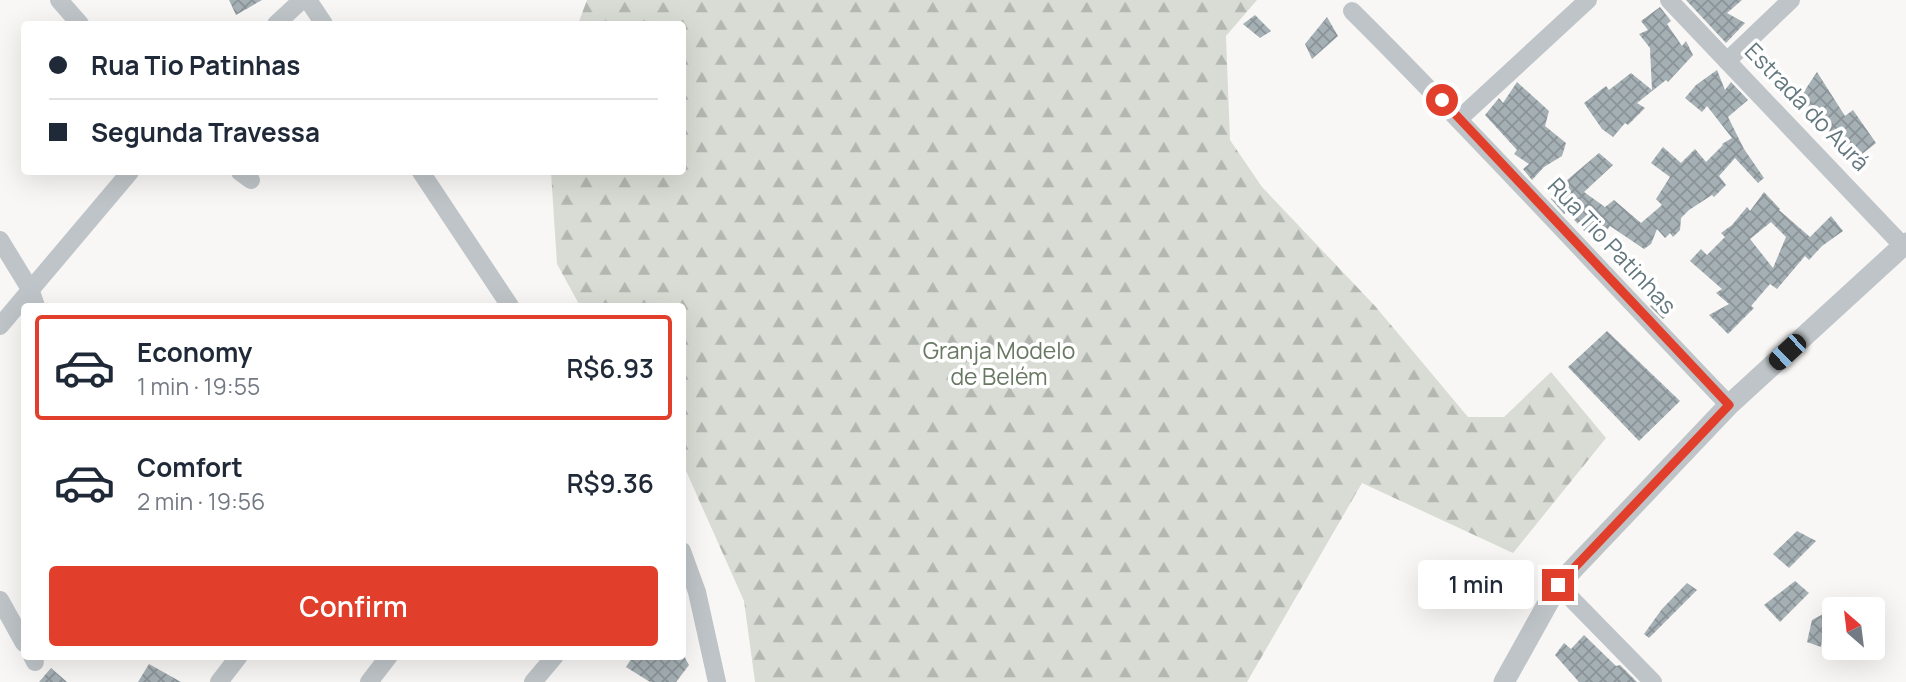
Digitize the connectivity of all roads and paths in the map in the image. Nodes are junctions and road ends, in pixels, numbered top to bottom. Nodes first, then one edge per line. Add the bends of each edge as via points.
1 (58, 0) edge
2 (302, 0) edge
3 (308, 0) edge
4 (1588, 0) edge
5 (1669, 0) edge
6 (1791, 0) edge
7 (1352, 10) dead end
8 (77, 21) edge
9 (279, 21) edge
10 (322, 21) edge
11 (1727, 61) junction
12 (1460, 118) junction
13 (128, 175) edge
14 (423, 175) edge
15 (0, 240) edge
16 (1905, 246) edge
17 (33, 298) edge
18 (508, 303) edge
19 (21, 308) edge
20 (0, 326) edge
21 (1729, 405) junction
22 (686, 562) edge
23 (1558, 585) junction
24 (0, 600) edge
25 (21, 638) edge
26 (236, 660) edge
27 (386, 660) edge
28 (552, 660) edge
29 (219, 682) edge
30 (369, 682) edge
31 (533, 682) edge
32 (717, 682) edge
33 (1504, 682) edge
34 (1653, 682) edge

1 - 8 street
2 - 9 street
3 - 10 street
4 - 12 street
5 - 11 street, Estrada do Aurá
6 - 11 street
7 - 12 street, Rua Tio Patinhas
11 - 16 street, Estrada do Aurá
12 - 21 street, Rua Tio Patinhas
13 - 17 street
14 - 18 street
15 - 17 street
16 - 21 street
19 - 20 street
21 - 23 street
22 - 32 street
23 - 33 street
23 - 34 street
24 - 25 street
26 - 29 street
27 - 30 street
28 - 31 street

